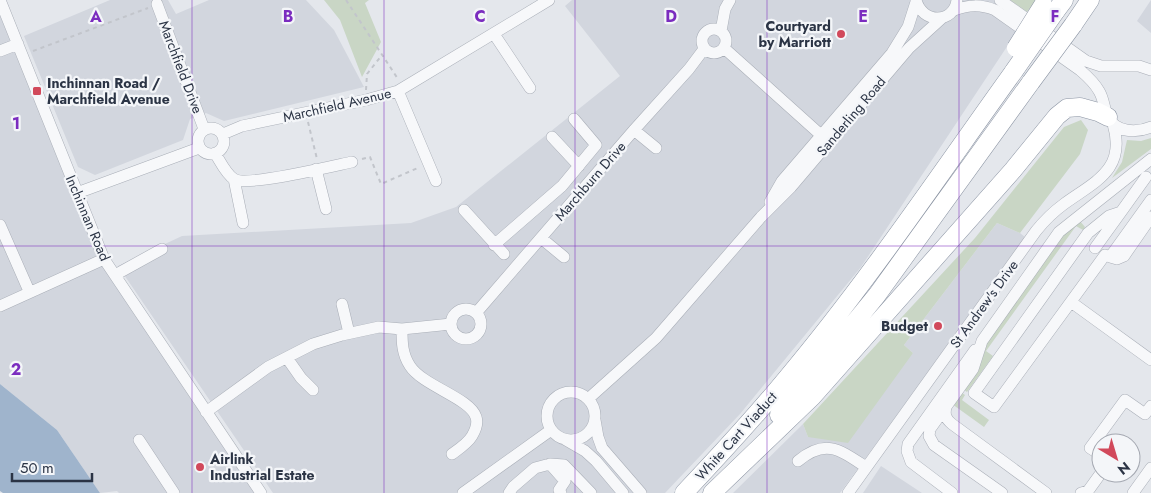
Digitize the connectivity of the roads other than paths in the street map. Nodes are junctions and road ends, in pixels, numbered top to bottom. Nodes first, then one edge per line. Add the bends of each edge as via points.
1 (0, 0) edge
2 (549, 0) edge
3 (1000, 0) edge
4 (1090, 0) edge
5 (916, 1) edge
6 (157, 4) road end
7 (1052, 4) edge
8 (727, 5) edge
9 (956, 5) edge
10 (942, 18) junction
11 (721, 31) junction
12 (494, 34) junction
13 (724, 48) junction
14 (704, 49) junction
15 (20, 50) junction
16 (0, 51) edge
17 (1147, 68) edge
18 (530, 88) dead end
19 (401, 89) junction
20 (574, 120) dead end
21 (1111, 120) junction
22 (1151, 127) edge
23 (204, 129) junction
24 (634, 130) junction
25 (223, 134) junction
26 (822, 136) junction
27 (552, 137) dead end
28 (199, 148) junction
29 (656, 148) dead end
30 (215, 154) junction
31 (1151, 159) edge
32 (352, 162) road end
33 (579, 166) junction
34 (318, 169) junction
35 (1146, 177) dead end
36 (234, 179) junction
37 (436, 181) dead end
38 (562, 186) junction
39 (77, 193) junction
40 (576, 197) junction
41 (1151, 200) edge
42 (1151, 208) edge
43 (326, 209) dead end
44 (464, 210) dead end
45 (1120, 212) junction
46 (761, 217) junction
47 (1151, 218) edge
48 (243, 224) dead end
49 (0, 225) edge
50 (541, 238) junction
51 (1083, 239) junction
52 (494, 245) junction
53 (1095, 248) junction
54 (162, 249) dead end
55 (504, 254) dead end
56 (1108, 256) junction
57 (564, 257) dead end
58 (104, 259) junction
59 (115, 275) junction
60 (29, 291) junction
61 (1070, 302) junction
62 (342, 304) dead end
63 (0, 306) edge
64 (476, 313) junction
65 (451, 324) junction
66 (402, 328) junction
67 (349, 333) junction
68 (982, 341) junction
69 (287, 358) junction
70 (1151, 360) edge
71 (313, 390) dead end
72 (807, 392) junction
73 (588, 399) junction
74 (1151, 406) edge
75 (946, 407) junction
76 (206, 412) junction
77 (595, 420) junction
78 (551, 430) junction
79 (1101, 433) edge
80 (564, 439) junction
81 (139, 440) dead end
82 (452, 454) dead end
83 (798, 461) dead end
84 (550, 464) junction
85 (866, 467) junction
86 (1151, 468) edge
87 (1094, 483) edge
88 (559, 491) edge
89 (174, 493) edge
90 (261, 493) edge
91 (463, 493) edge
92 (510, 493) edge
93 (591, 493) edge
94 (623, 493) edge
95 (641, 493) edge
96 (684, 493) edge
97 (712, 493) edge
98 (848, 493) edge
99 (952, 493) edge
100 (1002, 493) edge
101 (1046, 493) edge
102 (1081, 493) edge
103 (1133, 493) edge

1 - 15 street, Inchinnan Road
2 - 12 street, Marchfield Avenue
3 - 17 street via 1086,61 1100,66
4 - 72 highway, bridge
5 - 10 street via 929,17
5 - 26 street, Sanderling Road via 908,27 892,53
6 - 23 street, Marchfield Drive
7 - 96 highway, White Cart Viaduct, bridge via 922,201 819,339
8 - 11 street
9 - 10 street, Sanderling Road
9 - 21 street, St Andrew's Drive via 995,10 1080,70 1100,92
10 - 46 street, Sanderling Road via 909,48 791,187
11 - 13 street via 726,39
11 - 14 street, Marchburn Drive via 714,28 703,34
12 - 18 street
12 - 19 street, Marchfield Avenue
13 - 14 street via 712,53
13 - 26 street
14 - 24 street, Marchburn Drive
15 - 16 street
15 - 39 street, Inchinnan Road
19 - 25 street, Marchfield Avenue via 366,100 242,126
19 - 37 street
20 - 33 street via 596,145
21 - 22 street via 1119,128 1132,131
21 - 72 highway via 1080,107 1067,108 1057,116 1013,170
21 - 85 street, St Andrew's Drive via 1116,132 1116,150 1107,171 1056,211 1036,232
23 - 25 street via 217,129
23 - 28 street via 198,139
24 - 29 street
24 - 40 street, Marchburn Drive
25 - 30 street via 224,143
26 - 46 street, Sanderling Road via 782,181
27 - 33 street
28 - 30 street
28 - 39 street
30 - 36 street
31 - 68 street via 1059,232
32 - 34 street
33 - 38 street
34 - 36 street via 262,180
34 - 43 street
35 - 45 street
36 - 48 street
38 - 40 street
38 - 52 street
39 - 58 street, Inchinnan Road
40 - 50 street, Marchburn Drive
41 - 56 street
42 - 56 street via 1120,252
44 - 52 street
45 - 51 street via 1109,216
45 - 53 street
46 - 73 street, Sanderling Road via 656,338
47 - 56 street via 1124,256 1117,259
49 - 60 street
50 - 57 street
50 - 64 street, Marchburn Drive
51 - 53 street
51 - 61 street via 974,393 994,406
52 - 55 street
53 - 56 street
54 - 59 street
56 - 61 street
58 - 59 street, Inchinnan Road
58 - 60 street
59 - 76 street, Inchinnan Road
60 - 63 street
61 - 70 street
62 - 67 street
64 - 65 street via 469,309 459,310
64 - 65 street via 481,327 472,337 458,336
65 - 66 street
66 - 67 street
66 - 82 street via 402,349 409,365 424,381 444,390 476,417 472,437
67 - 69 street via 313,344
68 - 75 street via 973,369
68 - 99 street via 908,444 911,462
69 - 71 street
69 - 76 street
72 - 97 highway, White Cart Viaduct
73 - 77 street
73 - 78 street via 572,391 553,399 546,417
74 - 79 street via 1145,414 1124,400
75 - 100 street via 930,429 931,441
75 - 101 street via 947,420
76 - 90 street, Inchinnan Road
77 - 80 street via 586,435 575,440
77 - 95 street via 602,448
78 - 80 street
78 - 91 street
80 - 94 street via 586,451
81 - 89 street
83 - 85 street via 820,448 833,447
84 - 88 street via 565,481
84 - 92 street via 535,468
84 - 93 street via 564,465
85 - 98 street, St Andrew's Drive
86 - 103 street
87 - 102 street via 1088,491

